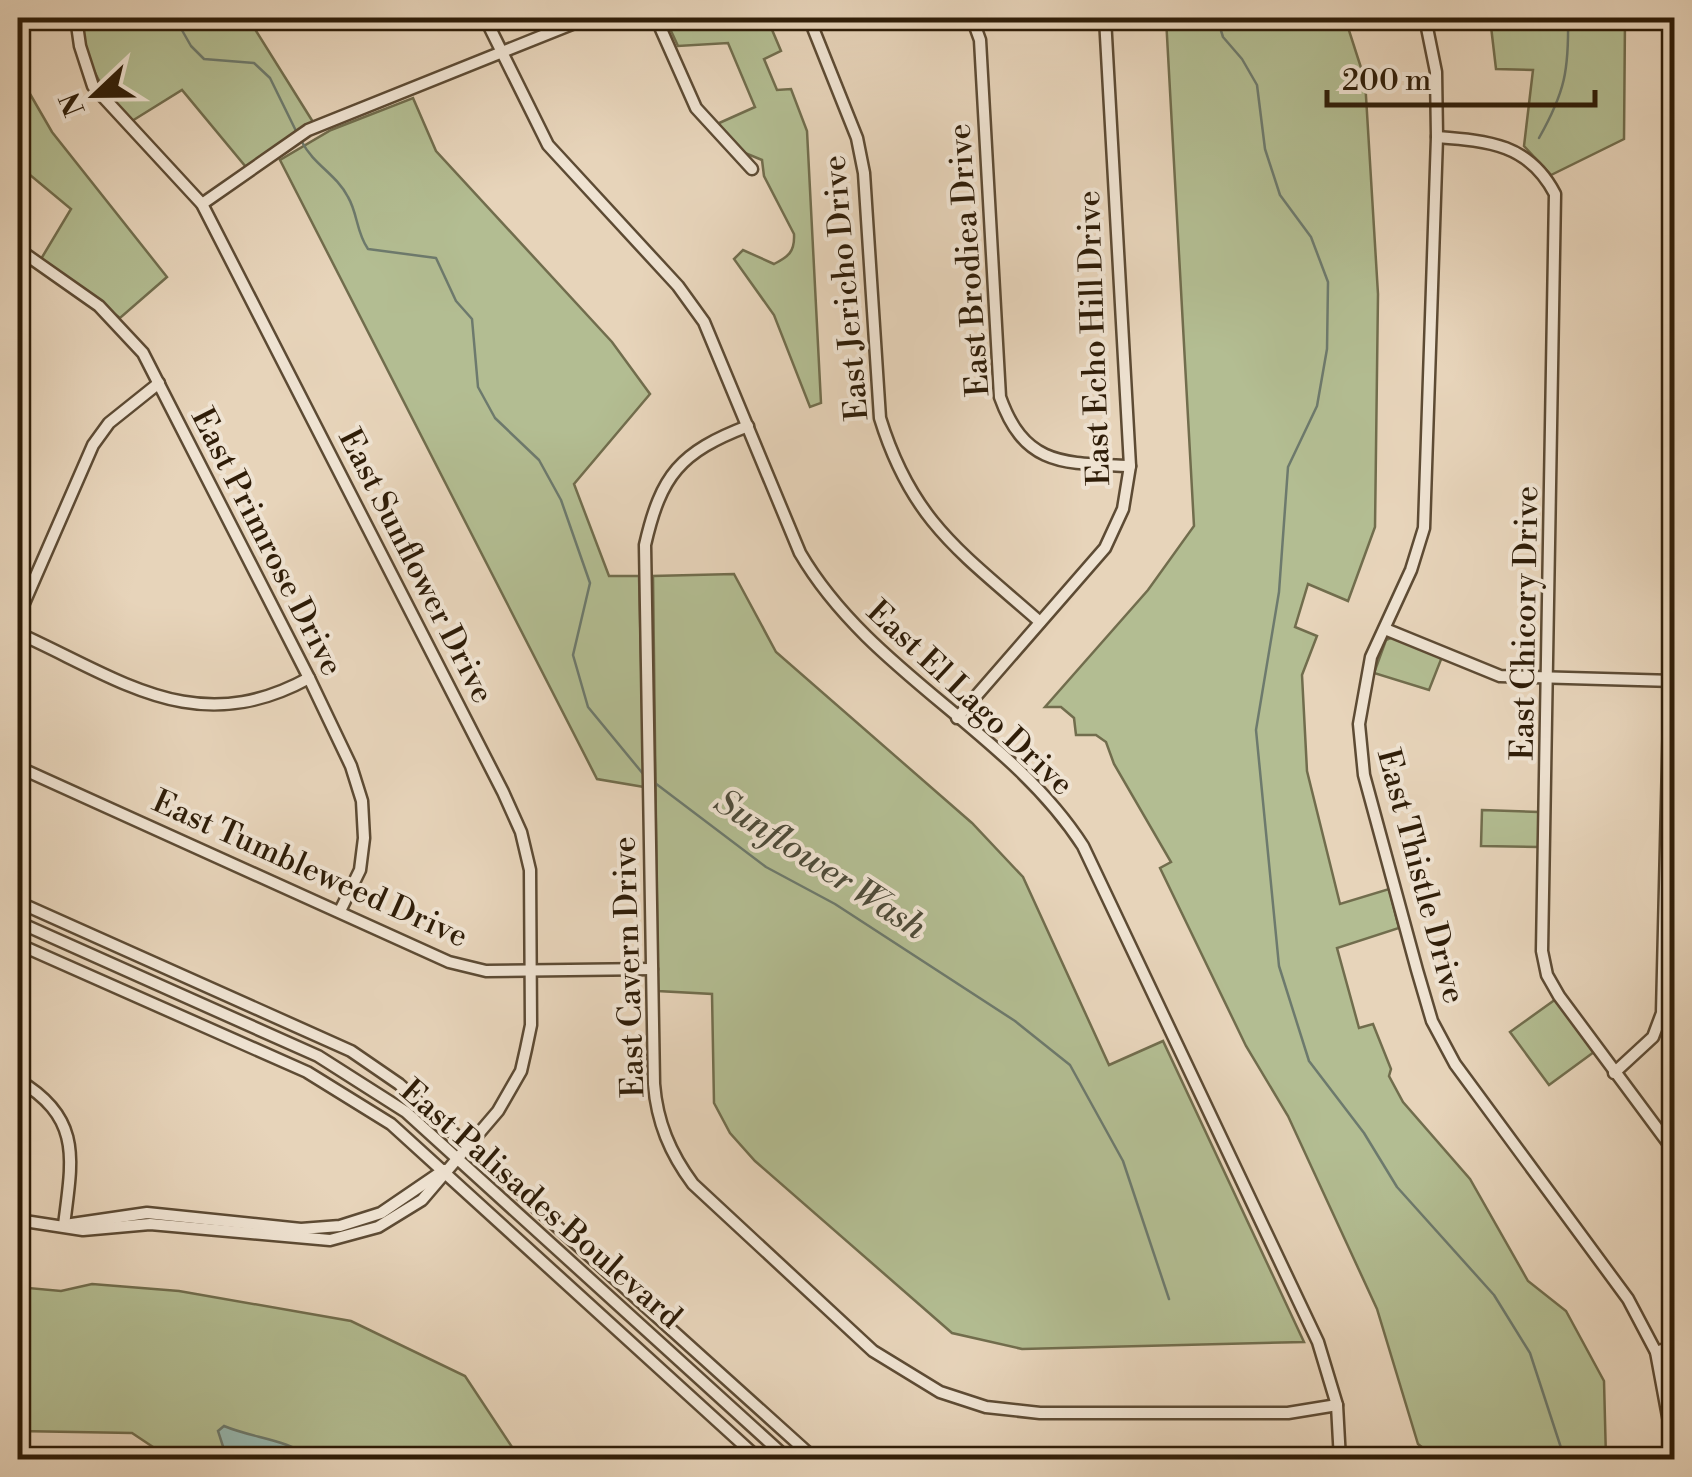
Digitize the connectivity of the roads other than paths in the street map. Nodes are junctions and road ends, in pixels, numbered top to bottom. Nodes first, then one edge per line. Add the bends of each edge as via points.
1 (76, 18) edge
2 (485, 18) edge
3 (588, 18) edge
4 (656, 18) edge
5 (809, 18) edge
6 (972, 18) edge
7 (1105, 18) edge
8 (1425, 18) edge
9 (500, 54) junction
10 (1437, 137) junction
11 (752, 170) dead end
12 (202, 204) junction
13 (18, 249) edge
14 (159, 383) junction
15 (748, 426) junction
16 (1130, 466) junction
17 (1674, 508) edge
18 (228, 523) junction
19 (214, 530) dead end
20 (18, 617) edge
21 (1040, 622) junction
22 (1384, 629) junction
23 (18, 633) edge
24 (308, 678) junction
25 (1548, 680) junction
26 (1673, 682) edge
27 (956, 718) junction
28 (18, 767) edge
29 (18, 902) edge
30 (340, 911) junction
31 (18, 922) edge
32 (18, 944) edge
33 (652, 968) junction
34 (530, 971) junction
35 (1614, 1073) junction
36 (18, 1080) edge
37 (469, 1143) junction
38 (1674, 1152) edge
39 (457, 1156) junction
40 (444, 1170) junction
41 (18, 1220) edge
42 (64, 1225) junction
43 (1674, 1346) edge
44 (1656, 1352) junction
45 (1337, 1405) junction
46 (1674, 1449) edge
47 (760, 1460) edge
48 (789, 1460) edge
49 (816, 1460) edge
50 (1340, 1460) edge

1 - 12 street, East Sunflower Drive via 93,86
2 - 9 street, East El Lago Drive
3 - 9 street
4 - 11 street via 696,108
5 - 21 street, East Jericho Drive via 858,138 880,418 891,454 932,525
6 - 16 street, East Brodiea Drive via 980,40 1000,397 1010,426 1050,459
7 - 16 street, East Echo Hill Drive
8 - 10 street, East Thistle Drive via 1436,72
9 - 12 street via 308,130
9 - 15 street, East El Lago Drive via 548,145 704,322
10 - 22 street, East Thistle Drive via 1424,528
10 - 25 street, East Chicory Drive via 1519,151 1547,179 1558,210
12 - 34 street, East Sunflower Drive via 521,832 530,870
13 - 14 street, East Primrose Drive via 126,331
14 - 18 street, East Primrose Drive
14 - 20 street via 109,423 93,445
15 - 27 street, East El Lago Drive via 820,588 853,627
15 - 33 street, East Cavern Drive via 707,442 676,466 655,502 645,545
16 - 21 street, East Echo Hill Drive via 1123,509 1105,548
17 - 26 street
18 - 19 street
18 - 24 street, East Primrose Drive
21 - 27 street, East Echo Hill Drive
22 - 25 street via 1500,676
22 - 44 street, East Thistle Drive via 1363,686 1359,752 1432,1021 1455,1064 1628,1299
23 - 24 street via 159,697 197,706 254,704
24 - 30 street, East Primrose Drive via 362,801 360,870
25 - 26 street
25 - 35 street, East Chicory Drive via 1544,962
26 - 35 street via 1662,1013 1654,1037
27 - 45 street, East El Lago Drive via 1037,791 1083,846 1318,1342
28 - 30 street, East Tumbleweed Drive
29 - 37 street via 351,1051
30 - 34 street, East Tumbleweed Drive via 449,962
31 - 39 street, East Palisades Boulevard via 318,1056 406,1112
32 - 40 street, East Palisades Boulevard via 306,1072 391,1124
33 - 34 street, East Tumbleweed Drive
33 - 45 street, East Cavern Drive via 656,1107 679,1165 895,1368 970,1402 1040,1413 1288,1413
34 - 37 street, East Sunflower Drive via 531,1024 521,1071
35 - 38 street, East Chicory Drive
36 - 42 street via 52,1105 68,1133
37 - 39 street, East Sunflower Drive
37 - 49 street
39 - 40 street, East Sunflower Drive
39 - 48 street, East Palisades Boulevard
40 - 42 street, East Sunflower Drive via 381,1213 313,1234 147,1213
40 - 47 street, East Palisades Boulevard
41 - 42 street, East Sunflower Drive
43 - 44 street
44 - 46 street, East Thistle Drive
45 - 50 street, East El Lago Drive

